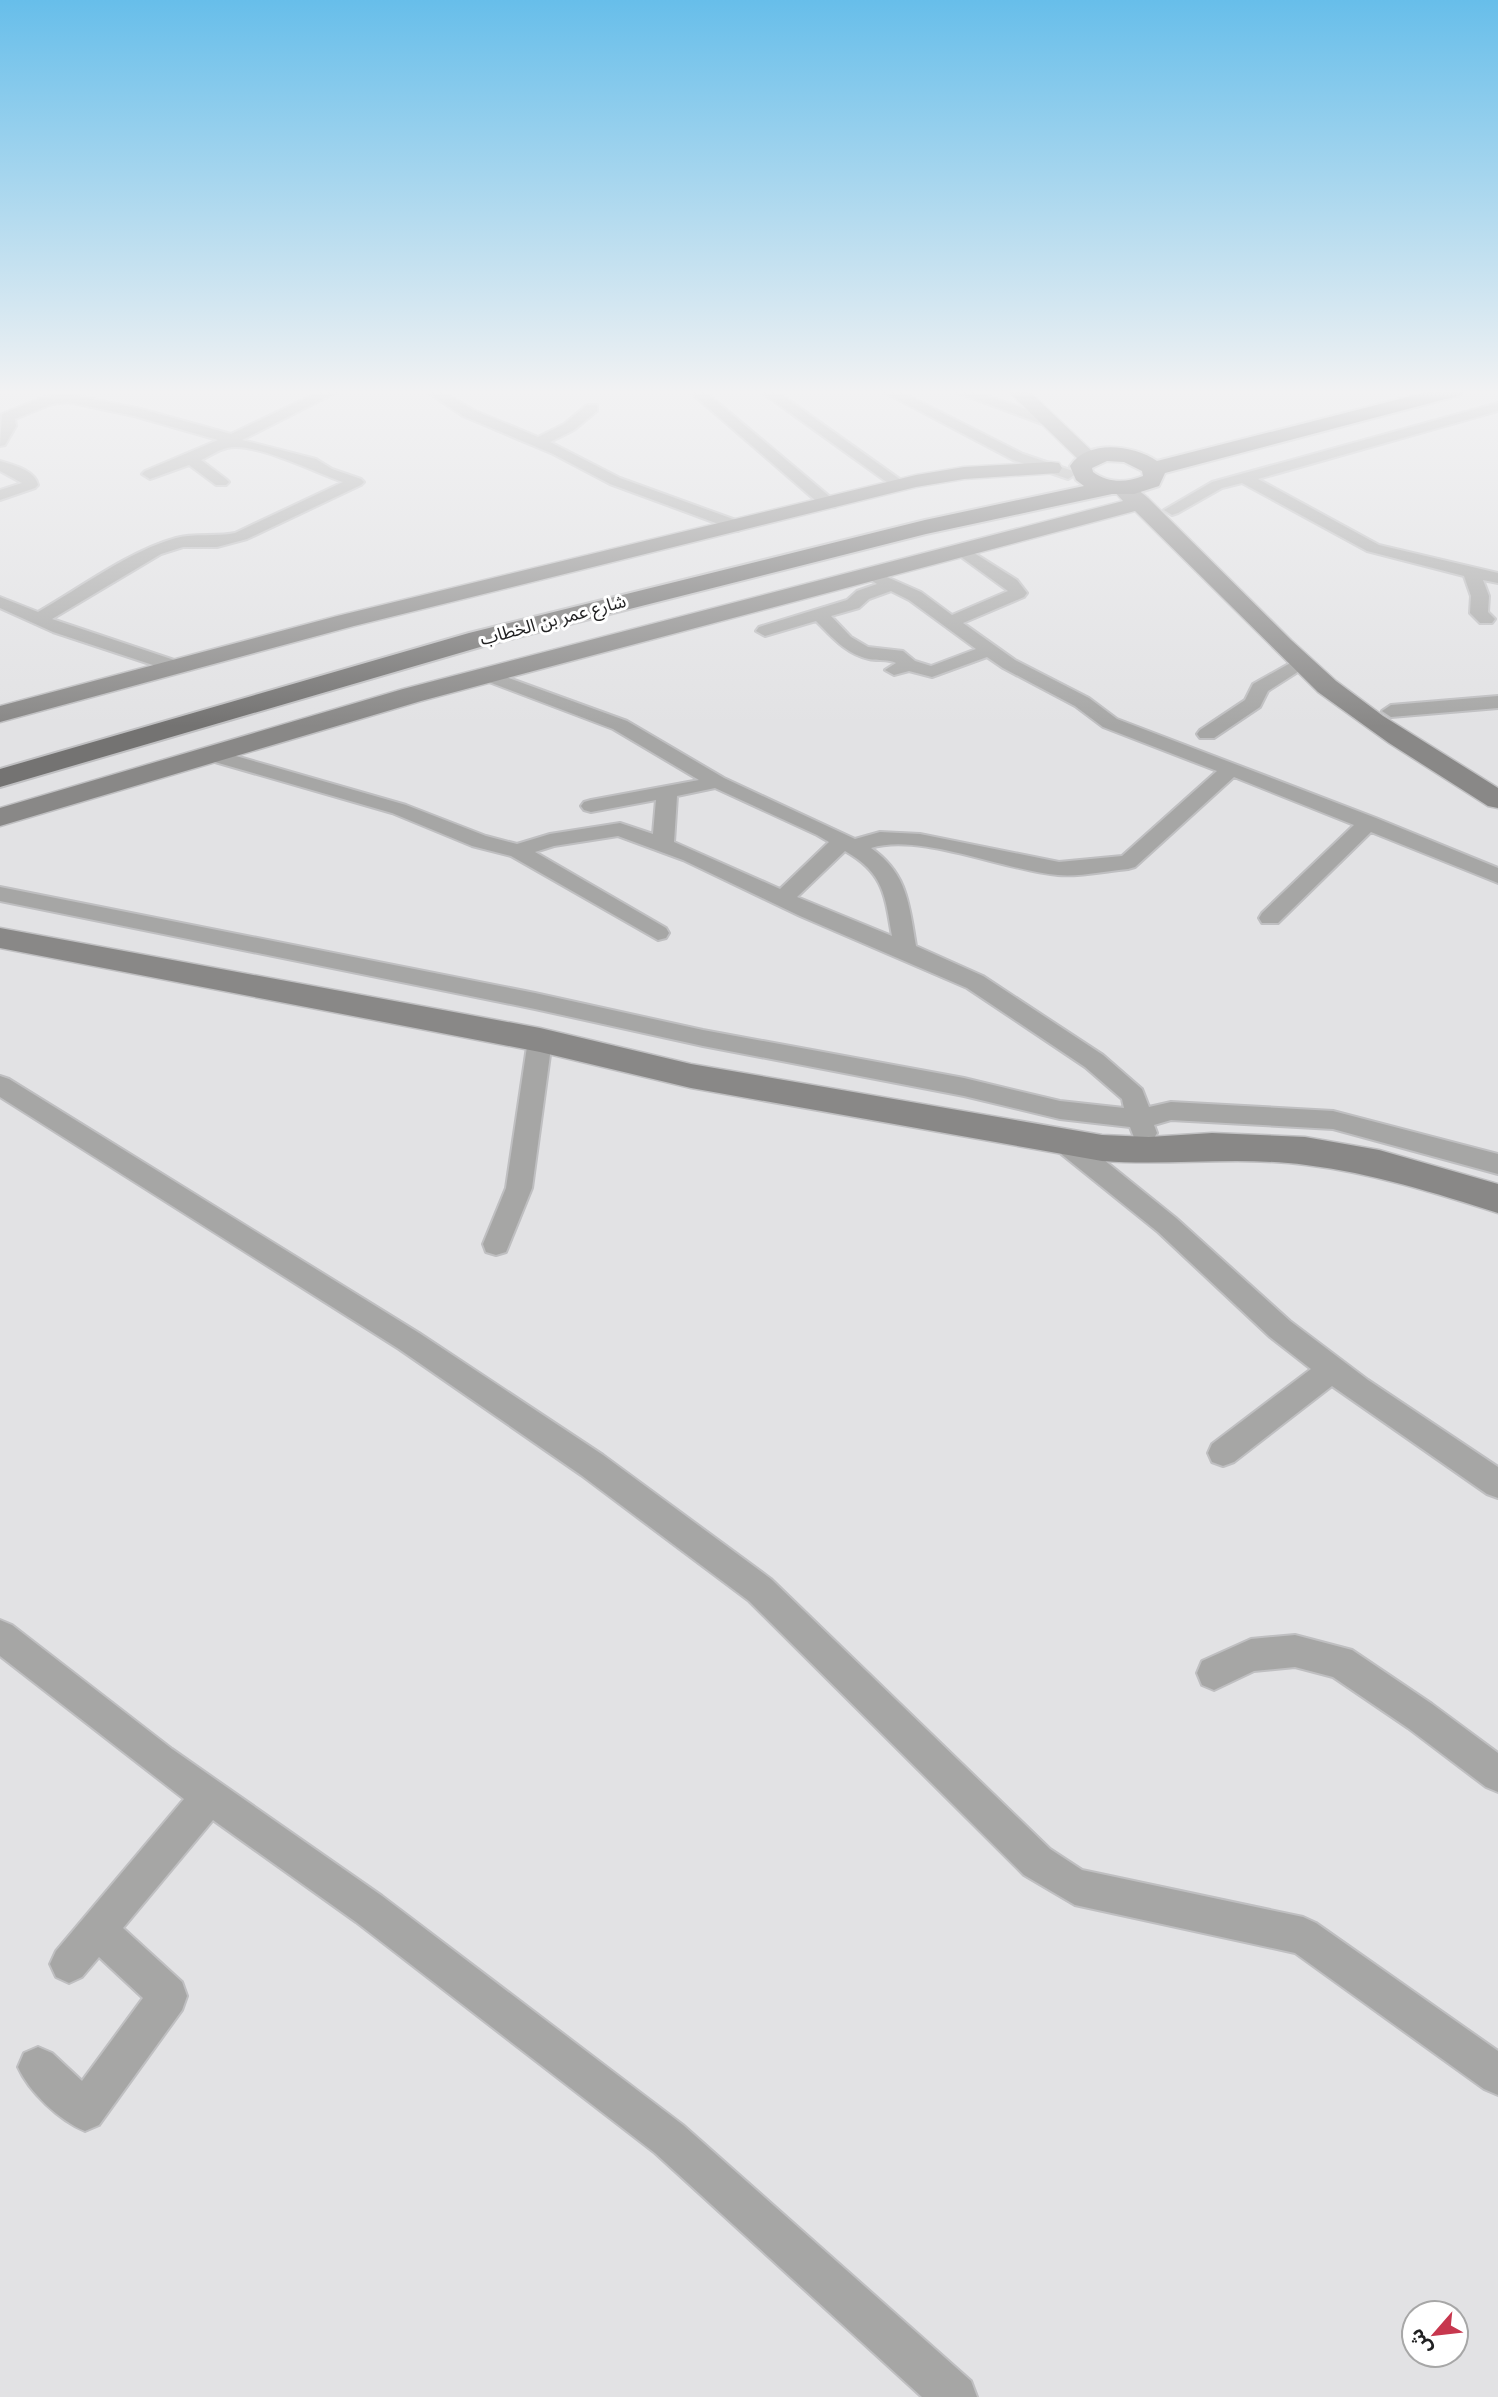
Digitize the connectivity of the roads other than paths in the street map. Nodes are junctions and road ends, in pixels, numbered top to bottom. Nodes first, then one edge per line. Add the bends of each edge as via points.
1 (312, 503) edge
2 (669, 503) edge
3 (827, 503) edge
4 (837, 503) edge
5 (969, 503) edge
6 (1053, 503) edge
7 (1090, 503) edge
8 (1146, 503) edge
9 (1161, 503) edge
10 (1185, 503) edge
11 (1291, 503) edge
12 (829, 505) junction
13 (1172, 510) junction
14 (738, 526) junction
15 (963, 551) junction
16 (1472, 574) junction
17 (1498, 578) edge
18 (882, 580) junction
19 (0, 602) edge
20 (820, 615) junction
21 (39, 619) junction
22 (1486, 619) dead end
23 (952, 621) junction
24 (765, 631) dead end
25 (989, 650) junction
26 (1301, 662) junction
27 (177, 667) junction
28 (901, 668) joint
29 (487, 675) junction
30 (1498, 702) edge
31 (1391, 711) junction
32 (0, 715) edge
33 (1207, 734) dead end
34 (208, 754) junction
35 (0, 765) edge
36 (1230, 770) junction
37 (1498, 777) edge
38 (0, 778) edge
39 (717, 782) junction
40 (667, 792) junction
41 (1498, 800) edge
42 (591, 806) dead end
43 (0, 817) edge
44 (1369, 822) junction
45 (663, 844) junction
46 (848, 844) junction
47 (518, 852) junction
48 (1498, 876) edge
49 (0, 894) edge
50 (782, 899) junction
51 (1270, 918) dead end
52 (658, 933) dead end
53 (0, 939) edge
54 (905, 950) junction
55 (540, 1040) junction
56 (0, 1085) edge
57 (1140, 1119) junction
58 (1333, 1119) junction
59 (1064, 1142) junction
60 (1150, 1152) junction
61 (1339, 1157) junction
62 (1498, 1164) edge
63 (1498, 1199) edge
64 (496, 1244) dead end
65 (1332, 1369) junction
66 (1223, 1454) dead end
67 (1498, 1484) edge
68 (0, 1636) edge
69 (1214, 1673) dead end
70 (1498, 1774) edge
71 (210, 1796) junction
72 (97, 1930) junction
73 (69, 1964) dead end
74 (38, 2067) dead end
75 (1498, 2075) edge
76 (954, 2397) edge

1 - 21 street via 241,536 181,542 155,551
2 - 14 street
3 - 12 street
4 - 12 street
5 - 35 main road, شارع عمر بن الخطاب via 475,628
6 - 38 main road, شارع عمر بن الخطاب via 861,542 529,626
7 - 15 street
8 - 26 street
9 - 13 street
10 - 13 street
11 - 16 street via 1373,548
12 - 14 street
13 - 31 street via 1341,671
14 - 27 street
15 - 18 street
15 - 23 street via 1018,593
16 - 17 street
16 - 22 street via 1480,596 1479,613
18 - 20 street via 853,604
18 - 23 street
18 - 29 street
19 - 21 street
20 - 24 street
20 - 28 street via 857,651 897,654
21 - 27 street
23 - 25 street
25 - 28 street via 932,671
25 - 36 street via 1082,702 1110,723
26 - 33 street via 1260,688 1253,703
26 - 41 street via 1351,704
27 - 32 street
29 - 34 street
29 - 39 street via 620,725
30 - 31 street
31 - 37 street
34 - 43 street
34 - 47 street via 399,809
36 - 44 street
36 - 46 street via 1128,862 1059,869 920,840 880,838
39 - 40 street
39 - 46 street
40 - 42 street
40 - 45 street
44 - 48 street
44 - 51 street
45 - 47 street via 620,829 551,840
45 - 50 street
46 - 50 street
46 - 54 street via 886,872 896,894
47 - 52 street
49 - 57 street via 1060,1110
50 - 54 street
53 - 55 street
54 - 57 street via 975,982 1094,1061 1133,1095
55 - 59 street via 691,1076
55 - 64 street via 519,1188
56 - 75 street via 409,1341 592,1465 760,1590 1037,1862 1075,1887 1303,1936
57 - 58 street via 1171,1111
57 - 60 street
58 - 61 street
58 - 62 street
59 - 60 street
59 - 65 street
60 - 61 street via 1212,1146
61 - 63 street
65 - 66 street
65 - 67 street
68 - 71 street
69 - 70 street via 1251,1655 1295,1651 1340,1662
71 - 72 street
71 - 76 street via 369,1909 669,2139
72 - 73 street
72 - 74 street via 168,1996 85,2111

